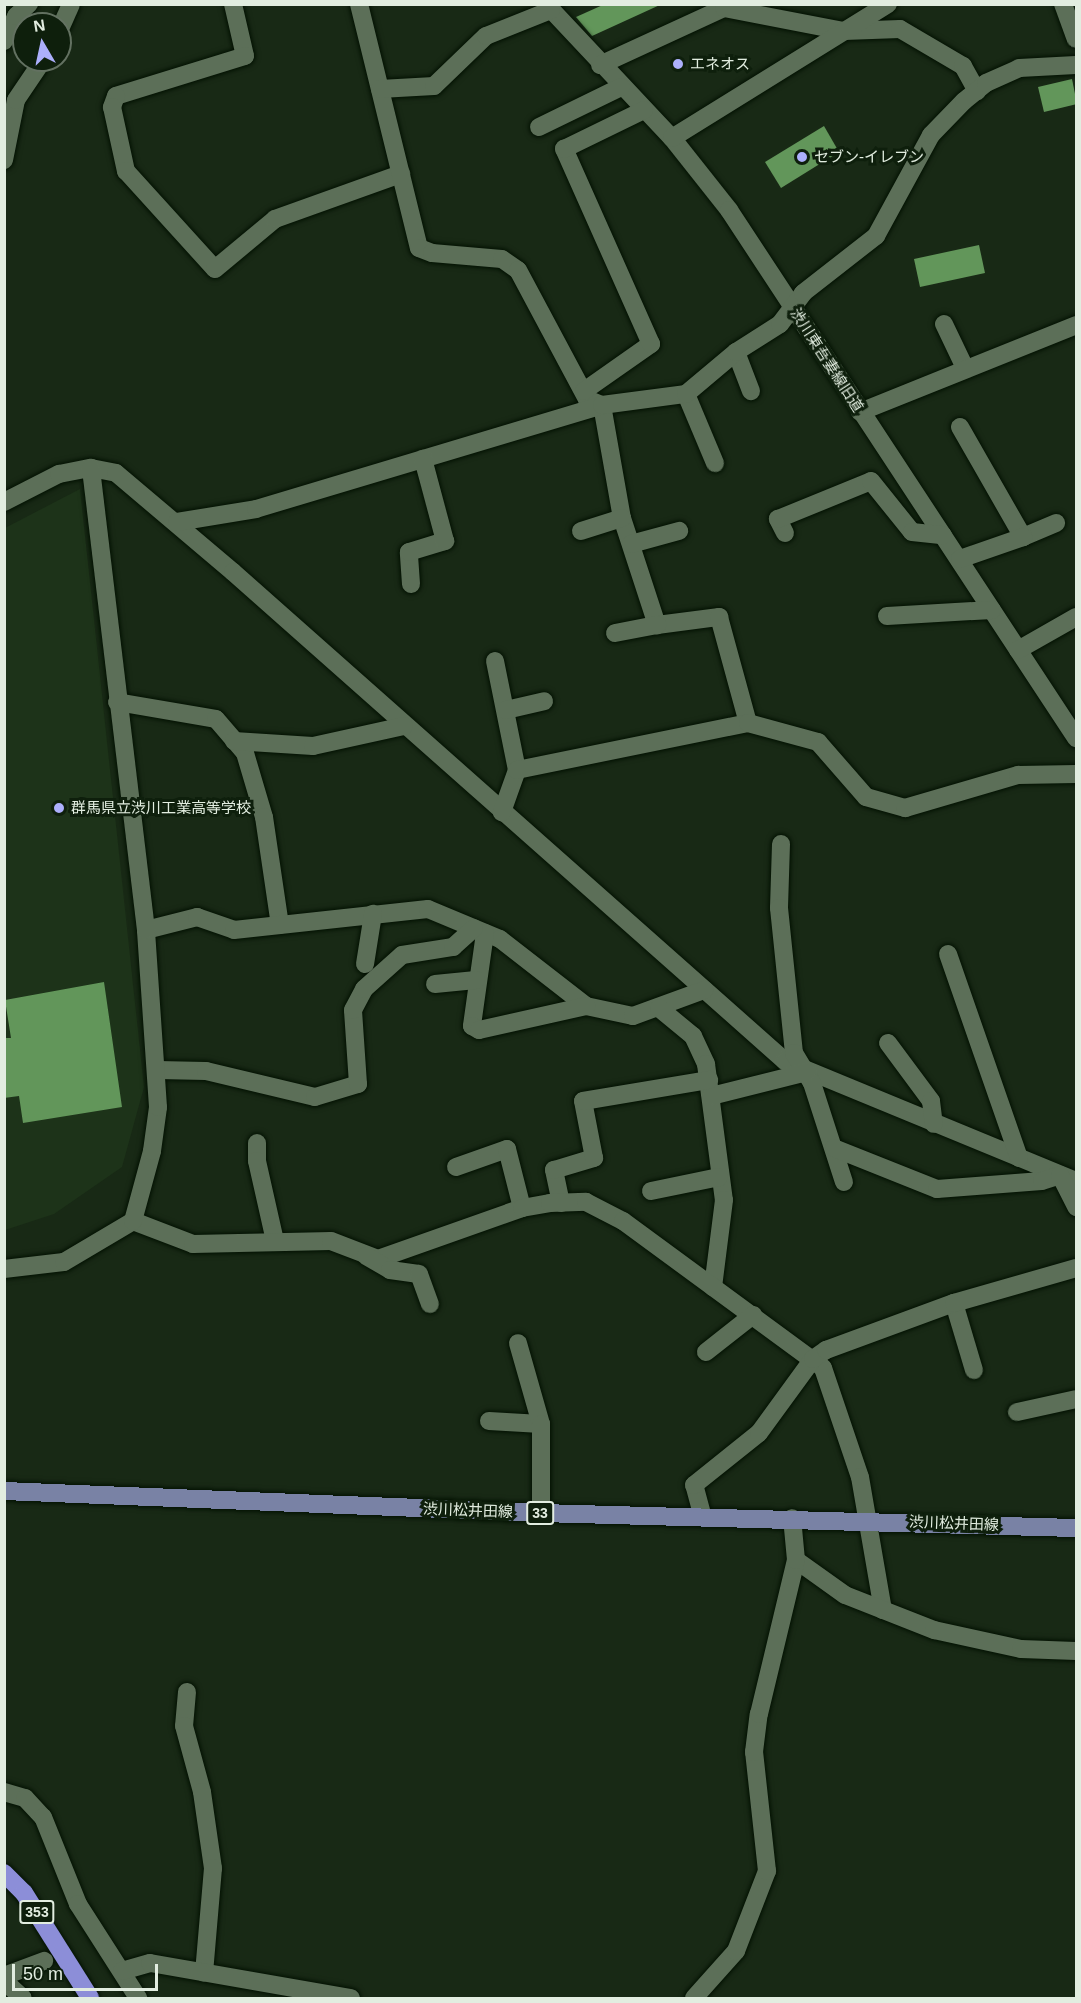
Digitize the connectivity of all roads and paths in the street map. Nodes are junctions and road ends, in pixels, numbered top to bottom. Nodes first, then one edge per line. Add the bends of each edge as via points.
1 (233, 4) edge
2 (359, 4) edge
3 (888, 4) edge
4 (1064, 4) edge
5 (549, 7) edge
6 (12, 23) edge
7 (844, 31) junction
8 (1077, 39) edge
9 (4, 41) edge
10 (600, 65) junction
11 (1077, 65) edge
12 (35, 72) edge
13 (621, 87) junction
14 (380, 89) junction
15 (977, 91) junction
16 (644, 110) junction
17 (539, 127) dead end
18 (672, 138) junction
19 (4, 160) edge
20 (401, 174) junction
21 (792, 306) junction
22 (944, 324) dead end
23 (1077, 325) edge
24 (736, 352) junction
25 (965, 368) junction
26 (584, 391) junction
27 (751, 391) dead end
28 (686, 394) junction
29 (602, 405) junction
30 (860, 412) junction
31 (960, 427) dead end
32 (423, 459) junction
33 (715, 463) dead end
34 (91, 468) junction
35 (4, 502) edge
36 (622, 518) junction
37 (177, 522) junction
38 (1056, 523) dead end
39 (580, 531) dead end
40 (679, 531) dead end
41 (785, 533) dead end
42 (943, 535) junction
43 (1023, 537) junction
44 (630, 544) junction
45 (960, 559) junction
46 (411, 584) dead end
47 (992, 610) junction
48 (887, 616) dead end
49 (1077, 617) edge
50 (657, 625) junction
51 (615, 633) dead end
52 (1018, 650) junction
53 (495, 661) dead end
54 (544, 701) dead end
55 (117, 702) junction
56 (506, 710) junction
57 (748, 723) junction
58 (404, 726) junction
59 (1077, 738) edge
60 (234, 741) junction
61 (518, 770) junction
62 (1077, 774) edge
63 (502, 812) junction
64 (781, 844) dead end
65 (373, 914) junction
66 (280, 925) junction
67 (146, 930) junction
68 (480, 931) junction
69 (948, 954) dead end
70 (365, 964) dead end
71 (477, 980) junction
72 (435, 984) dead end
73 (704, 990) junction
74 (586, 1006) junction
75 (659, 1008) junction
76 (888, 1043) dead end
77 (158, 1070) junction
78 (807, 1072) junction
79 (710, 1088) junction
80 (934, 1124) junction
81 (257, 1143) dead end
82 (834, 1148) junction
83 (1019, 1158) junction
84 (456, 1167) dead end
85 (719, 1177) junction
86 (1068, 1178) edge
87 (844, 1182) dead end
88 (651, 1191) dead end
89 (561, 1203) junction
90 (1077, 1207) edge
91 (522, 1208) junction
92 (133, 1221) junction
93 (275, 1241) junction
94 (357, 1251) junction
95 (1077, 1268) edge
96 (4, 1269) edge
97 (713, 1287) junction
98 (430, 1304) dead end
99 (954, 1304) junction
100 (753, 1316) junction
101 (518, 1343) dead end
102 (706, 1352) dead end
103 (813, 1359) junction
104 (974, 1370) dead end
105 (1077, 1399) edge
106 (1017, 1412) dead end
107 (489, 1421) dead end
108 (541, 1424) junction
109 (4, 1491) edge
110 (541, 1513) junction
111 (702, 1515) junction
112 (792, 1518) junction
113 (867, 1520) junction
114 (1077, 1528) edge
115 (796, 1560) junction
116 (883, 1610) junction
117 (1077, 1651) edge
118 (187, 1692) dead end
119 (4, 1792) edge
120 (4, 1873) edge
121 (44, 1961) dead end
122 (122, 1971) junction
123 (204, 1973) junction
124 (4, 1976) edge
125 (4, 1981) edge
126 (23, 1998) edge
127 (90, 1998) edge
128 (138, 1998) edge
129 (351, 1998) edge
130 (694, 1998) edge

1 - 20 street via 245,56 116,96 112,107 126,171 215,269 275,219
2 - 14 street
3 - 7 street
4 - 8 street
5 - 10 street, 渋川東吾妻線旧道
5 - 14 street via 486,36 434,86
6 - 9 street
7 - 10 street via 724,8
7 - 15 street via 900,29 963,66
7 - 18 street
10 - 13 street, 渋川東吾妻線旧道
11 - 15 street via 1019,68
12 - 19 street via 16,100
13 - 16 street, 渋川東吾妻線旧道
13 - 17 street
14 - 20 street
15 - 21 street via 931,135 876,236
16 - 18 street, 渋川東吾妻線旧道
16 - 26 street via 564,149 651,344
18 - 21 street, 渋川東吾妻線旧道 via 729,210
20 - 26 street via 419,248 432,253 502,259 518,270
21 - 24 street via 780,324
21 - 30 street, 渋川東吾妻線旧道
22 - 25 street
23 - 25 street
24 - 27 street
24 - 28 street
25 - 30 street
26 - 29 street via 587,399
28 - 29 street
28 - 33 street
29 - 32 street
29 - 36 street
30 - 42 street, 渋川東吾妻線旧道
31 - 43 street
32 - 37 street via 256,509
32 - 46 street via 445,541 409,552
34 - 35 street via 59,474
34 - 37 street via 116,473
34 - 55 street
36 - 39 street
36 - 44 street
37 - 58 street
38 - 43 street
40 - 44 street
41 - 42 street via 778,519 871,481 912,532
42 - 45 street, 渋川東吾妻線旧道
43 - 45 street
44 - 50 street
45 - 47 street, 渋川東吾妻線旧道
47 - 48 street
47 - 52 street, 渋川東吾妻線旧道
49 - 52 street
50 - 51 street
50 - 57 street via 719,617
52 - 59 street, 渋川東吾妻線旧道
53 - 56 street
54 - 56 street
55 - 60 street via 216,719
55 - 67 street
56 - 61 street
57 - 61 street
57 - 62 street via 818,742 866,797 905,808 1018,774
58 - 60 street via 313,746
58 - 63 street
60 - 66 street via 245,753 264,817
61 - 63 street
63 - 73 street
64 - 78 street via 779,908 794,1053
65 - 66 street
65 - 68 street via 428,909
65 - 70 street
66 - 67 street via 234,930 197,917
67 - 77 street
68 - 71 street
68 - 74 street via 501,939
68 - 77 street via 453,947 402,955 364,989 353,1010 358,1084 315,1097 206,1071
69 - 83 street
71 - 72 street
71 - 74 street via 472,1026 479,1030
73 - 75 street
73 - 78 street via 785,1061
74 - 75 street via 633,1016
75 - 79 street via 693,1036
76 - 80 street via 931,1101
77 - 92 street via 152,1151
78 - 79 street
78 - 80 street
78 - 82 street
79 - 85 street
79 - 89 street via 583,1101 594,1158 554,1170
80 - 83 street
81 - 93 street via 257,1161
82 - 86 street via 937,1189
82 - 87 street
83 - 86 street
84 - 91 street via 507,1149
85 - 88 street
85 - 97 street via 724,1200
86 - 90 street
89 - 91 street
89 - 97 street via 586,1202 623,1221
91 - 94 street via 378,1259
92 - 93 street via 193,1244
92 - 96 street via 64,1262
93 - 94 street via 330,1241
94 - 98 street via 390,1270 419,1274
95 - 99 street
97 - 100 street
99 - 103 street via 826,1350
99 - 104 street
100 - 102 street
100 - 103 street
101 - 108 street
103 - 111 street via 759,1433 694,1485
103 - 113 street via 823,1368 849,1444 860,1477
105 - 106 street
107 - 108 street
108 - 110 street
109 - 110 main road, 渋川松井田線 / 33
110 - 111 main road, 渋川松井田線 / 33
111 - 112 main road, 渋川松井田線 / 33
112 - 113 main road, 渋川松井田線 / 33
112 - 115 street
113 - 114 main road, 渋川松井田線 / 33
113 - 116 street
115 - 116 street via 845,1595
115 - 130 street via 753,1752 767,1871 736,1951
116 - 117 street via 934,1630 1021,1649
118 - 123 street via 184,1726 202,1792 213,1868
119 - 122 street via 25,1798 44,1817 78,1904
120 - 127 highway, 353 via 24,1893
121 - 124 street
122 - 123 street via 150,1963
122 - 128 street
123 - 129 street
125 - 126 street

